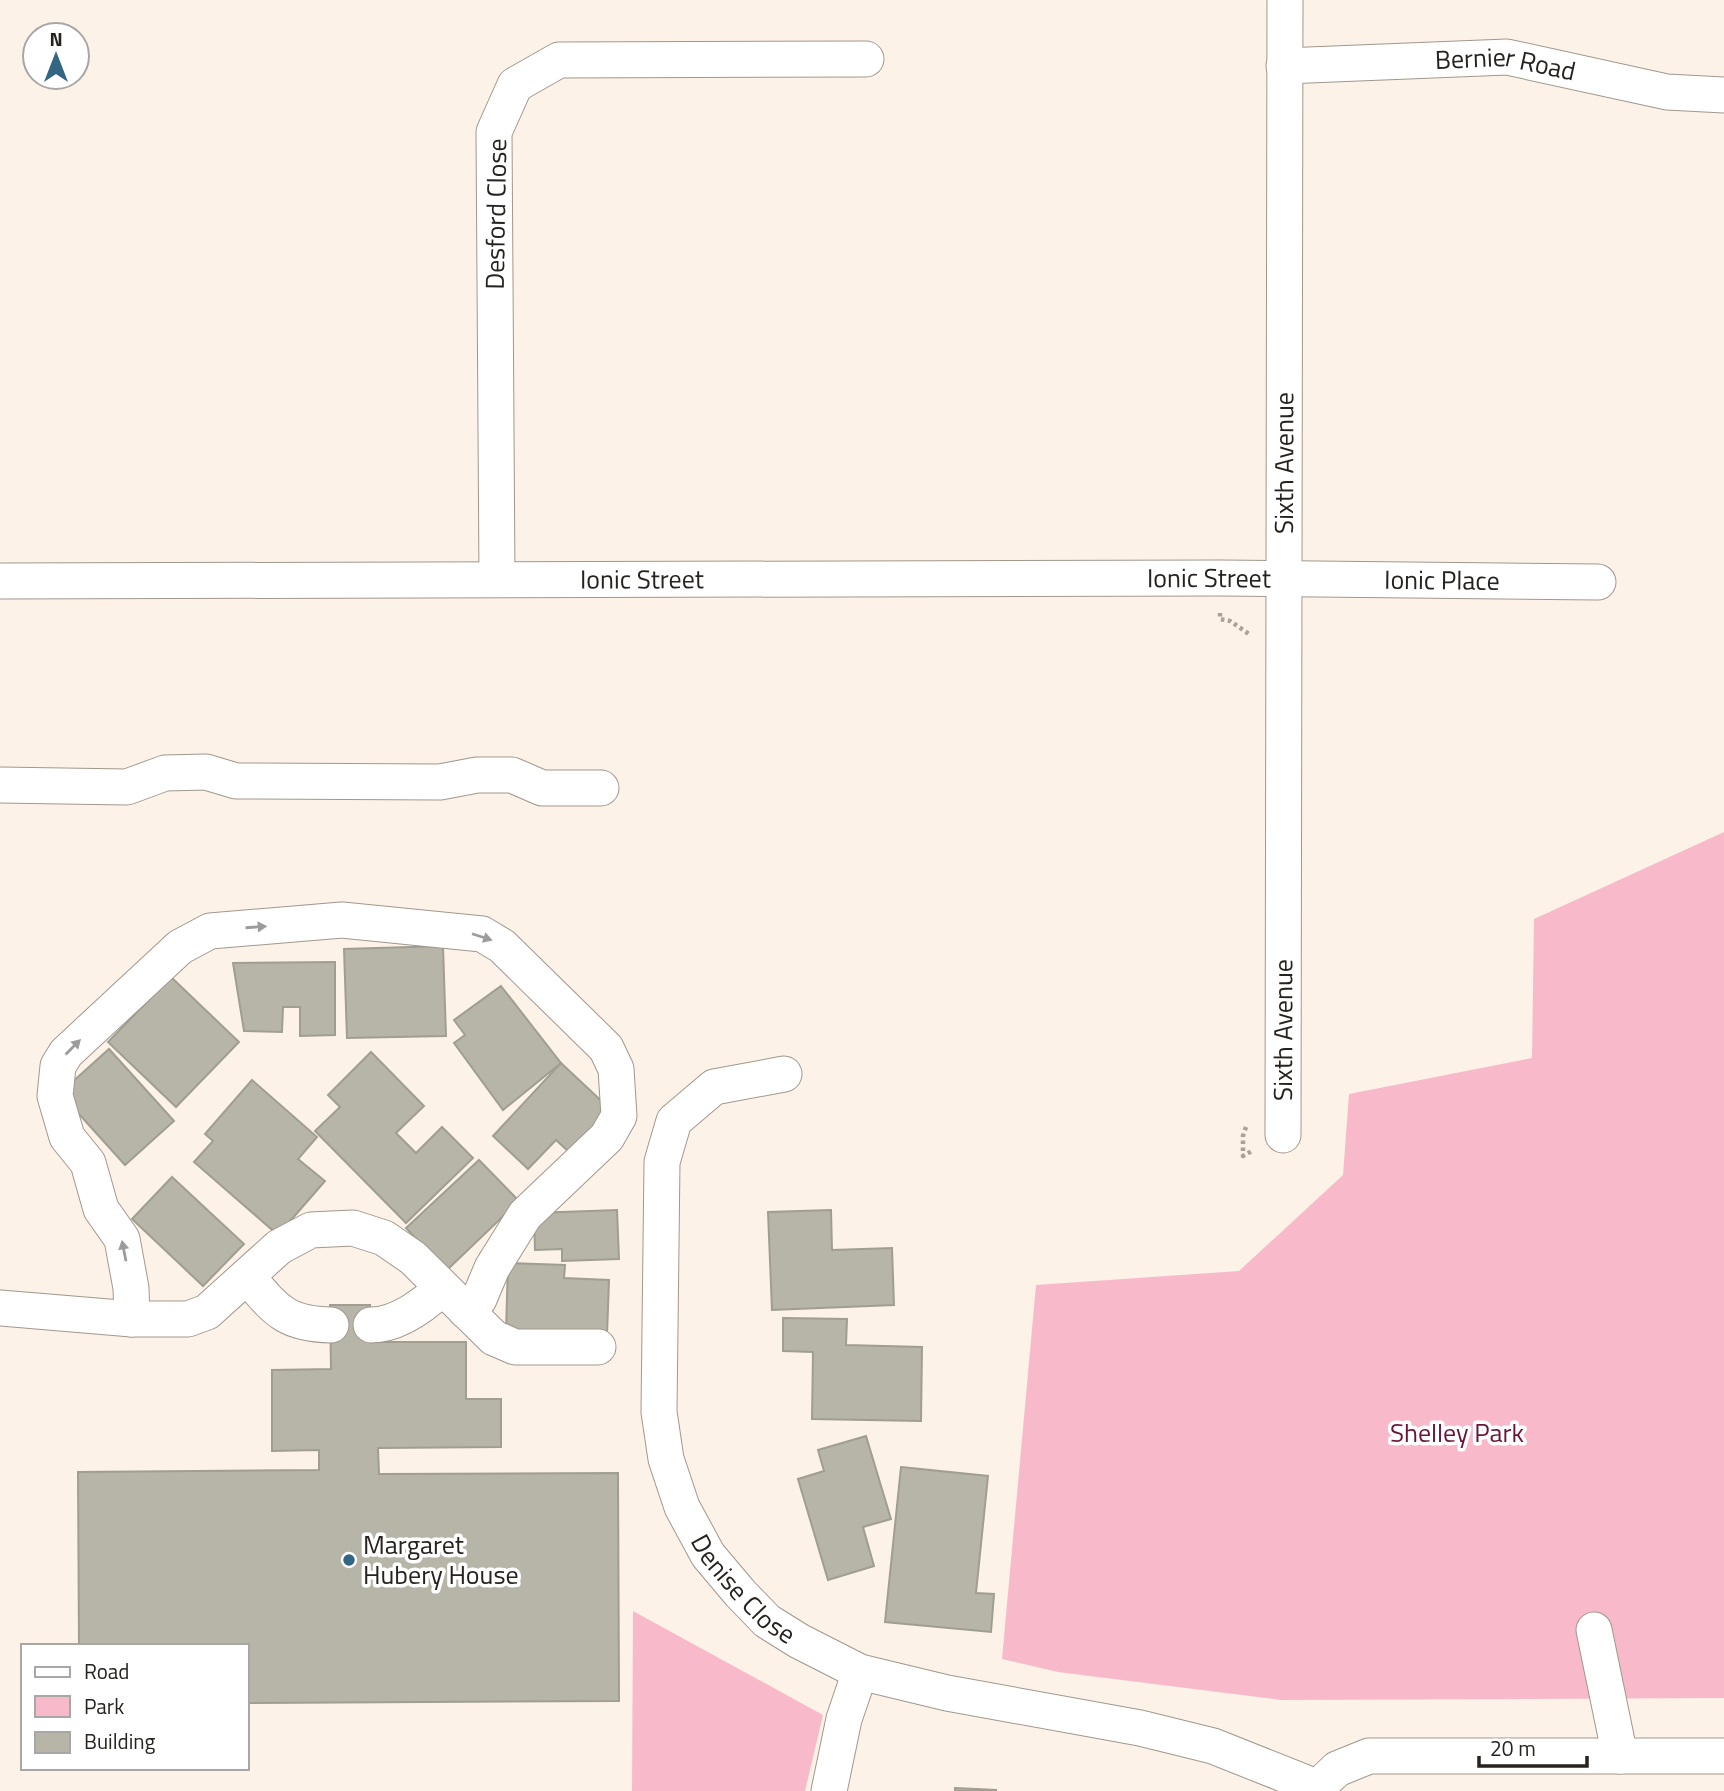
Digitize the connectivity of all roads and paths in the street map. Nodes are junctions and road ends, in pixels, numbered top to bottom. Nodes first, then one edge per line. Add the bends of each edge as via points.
1 (1285, 0) edge
2 (866, 59) dead end
3 (1284, 66) junction
4 (1724, 95) edge
5 (497, 579) junction
6 (1284, 579) junction
7 (0, 581) edge
8 (1598, 582) dead end
9 (0, 785) edge
10 (601, 788) dead end
11 (784, 1074) dead end
12 (1283, 1135) dead end
13 (247, 1276) junction
14 (454, 1299) junction
15 (0, 1308) edge
16 (132, 1319) junction
17 (331, 1325) dead end
18 (371, 1325) dead end
19 (598, 1347) dead end
20 (1594, 1630) dead end
21 (860, 1672) junction
22 (1620, 1756) junction
23 (1724, 1756) edge
24 (1315, 1789) edge
25 (829, 1791) edge

1 - 3 street, Sixth Avenue
2 - 5 street, Desford Close via 559,60 515,85 494,132
3 - 4 street, Bernier Road via 1507,57 1667,92
3 - 6 street, Sixth Avenue
5 - 6 street, Ionic Street
5 - 7 street, Ionic Street
6 - 8 street, Ionic Place
6 - 12 street, Sixth Avenue
9 - 10 street via 127,787 166,773 206,772 236,781 440,782 512,775 542,788
11 - 21 street, Denise Close via 714,1087 674,1121 663,1162 659,1412 666,1459 682,1507 708,1555 767,1621
13 - 14 street via 279,1247 311,1230 353,1228 384,1238 413,1258
13 - 16 street via 207,1312 188,1320
13 - 17 street via 273,1307 289,1318 308,1325
16 -> 14 street via 122,1239 101,1209 88,1163 67,1137 61,1121 55,1096 58,1066 66,1053 193,938 210,931 342,920 482,934 502,946 606,1048 616,1069 619,1116 607,1138 525,1215 479,1299
14 - 18 street via 429,1301 381,1325
14 - 19 street via 494,1338 515,1347
15 - 16 street
20 - 22 street
21 - 24 street, Denise Close via 1213,1746
21 - 25 street via 844,1719
22 - 23 street
22 - 24 street via 1370,1756 1337,1769

